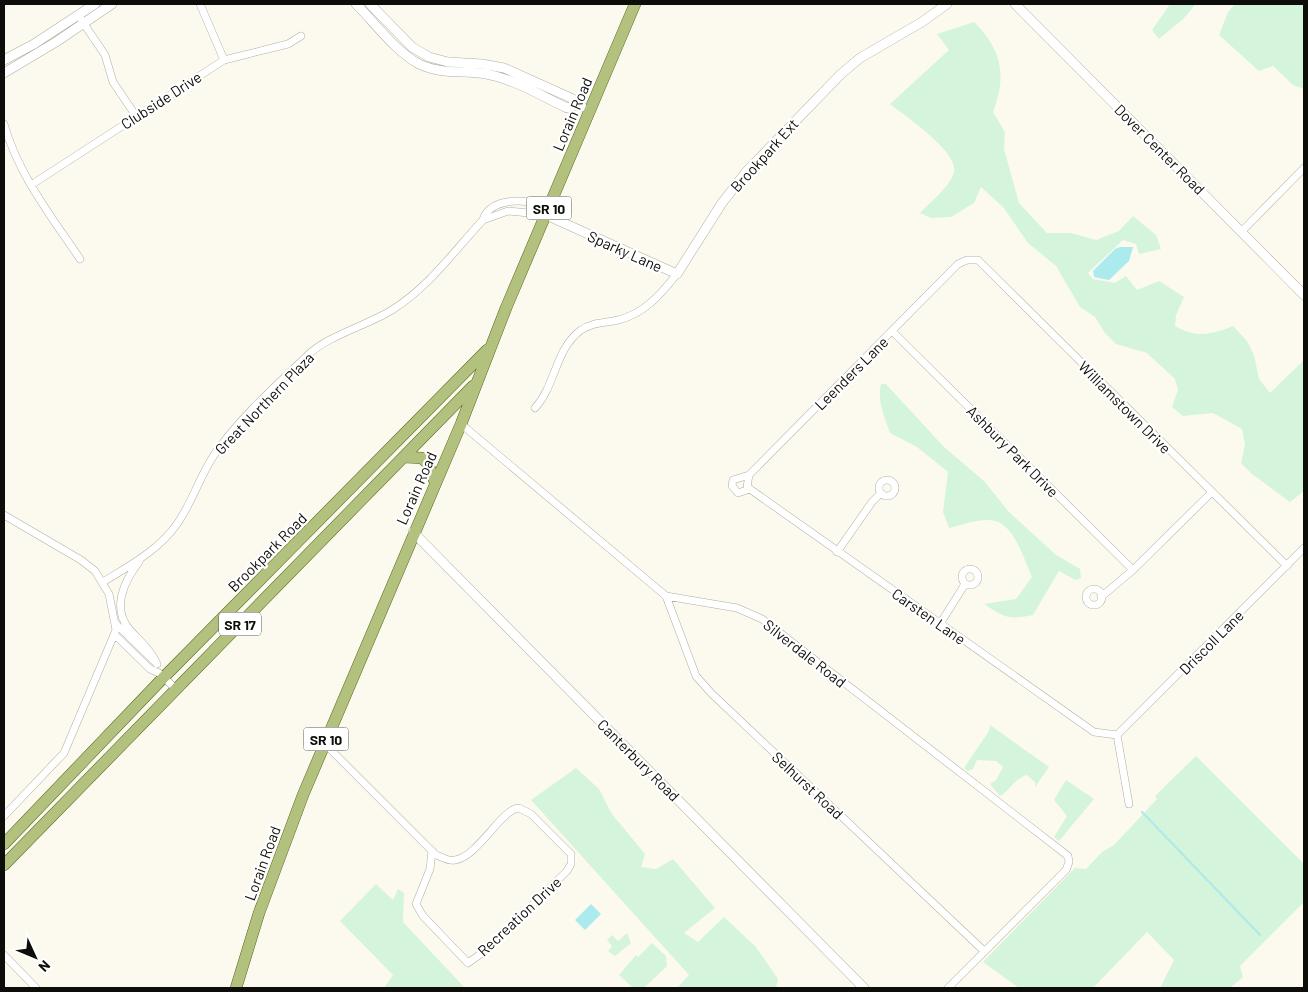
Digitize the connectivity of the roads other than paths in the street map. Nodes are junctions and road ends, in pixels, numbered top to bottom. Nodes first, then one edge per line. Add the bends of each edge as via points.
1 (94, 4) edge
2 (112, 4) edge
3 (200, 4) edge
4 (356, 4) edge
5 (370, 4) edge
6 (635, 4) edge
7 (947, 4) edge
8 (1015, 4) edge
9 (80, 19) junction
10 (301, 36) dead end
11 (4, 60) edge
12 (224, 60) junction
13 (4, 73) edge
14 (578, 105) junction
15 (590, 111) junction
16 (136, 116) junction
17 (4, 124) edge
18 (1304, 168) edge
19 (31, 185) junction
20 (542, 213) junction
21 (1242, 231) junction
22 (80, 259) dead end
23 (958, 264) joint
24 (676, 274) junction
25 (1304, 295) edge
26 (893, 332) junction
27 (490, 348) junction
28 (476, 383) junction
29 (535, 408) dead end
30 (461, 424) junction
31 (404, 457) junction
32 (749, 475) junction
33 (435, 482) junction
34 (748, 487) junction
35 (881, 492) dead end
36 (1211, 493) junction
37 (4, 515) edge
38 (413, 532) junction
39 (1304, 548) edge
40 (837, 552) junction
41 (142, 557) junction
42 (1287, 566) junction
43 (1133, 570) junction
44 (103, 582) junction
45 (966, 584) dead end
46 (666, 596) junction
47 (1101, 597) dead end
48 (115, 623) junction
49 (940, 624) junction
50 (116, 635) junction
51 (157, 664) junction
52 (161, 675) junction
53 (176, 689) junction
54 (1117, 735) junction
55 (324, 743) junction
56 (1129, 804) dead end
57 (4, 816) edge
58 (4, 844) edge
59 (432, 851) junction
60 (4, 865) edge
61 (984, 951) junction
62 (4, 956) edge
63 (36, 988) edge
64 (236, 988) edge
65 (864, 988) edge
66 (948, 988) edge

1 - 9 street
2 - 9 street
3 - 12 street
4 - 14 street via 405,54 427,67 450,73 492,76 567,108
5 - 14 street via 412,47 429,57 504,68 571,98
6 - 15 main road, Lorain Road / SR 10
7 - 24 street, Brookpark Ext via 860,58 841,74 760,155 735,185
8 - 21 street, Dover Center Road
9 - 11 street
9 - 13 street via 56,42
9 - 16 street via 105,55 113,82
10 - 12 street, Clubside Drive via 288,44
12 - 16 street, Clubside Drive
14 - 15 street
15 - 20 main road, Lorain Road / SR 10
16 - 19 street, Clubside Drive
17 - 19 street via 12,151
18 - 21 street
19 - 22 street
20 - 24 street, Sparky Lane
20 - 27 main road, Lorain Road / SR 10
20 - 41 street, Great Northern Plaza via 534,203 511,201 493,208 440,269 409,298 386,314 309,354 226,440 209,462 177,525
21 - 25 street, Dover Center Road
23 - 26 street, Leenders Lane
23 - 36 street, Williamstown Drive via 978,260
24 - 29 street, Brookpark Ext via 660,295 644,308 618,320 603,321 581,330 567,345 545,397
26 - 32 street, Leenders Lane
26 - 43 street, Ashbury Park Drive
27 - 28 main road, Lorain Road / SR 10
27 - 52 main road, Brookpark Road / SR 17
28 - 30 main road, Lorain Road / SR 10
28 - 31 main road, Brookpark Road / SR 17
30 - 33 main road, Lorain Road / SR 10
30 - 46 street
31 - 33 main road via 422,458
31 - 53 main road, Brookpark Road / SR 17
32 - 34 street, Leenders Lane
32 - 34 street, Carsten Lane via 736,477 732,486 738,493
33 - 38 main road, Lorain Road / SR 10
34 - 40 street, Carsten Lane
35 - 40 street
36 - 42 street, Williamstown Drive
36 - 43 street
37 - 44 street via 84,562
38 - 55 main road, Lorain Road / SR 10
38 - 65 street, Canterbury Road
39 - 42 street, Driscoll Lane
40 - 49 street, Carsten Lane
41 - 44 street, Great Northern Plaza
41 - 51 street, Great Northern Plaza via 126,580 121,600 122,615 126,625 152,652
42 - 54 street, Driscoll Lane
43 - 47 street
44 - 48 street via 110,597
45 - 49 street
46 - 61 street, Selhurst Road via 696,676 706,688
46 - 61 street, Silverdale Road via 736,608 762,618 1068,856 1070,862 1066,870
48 - 50 street
48 - 51 street
49 - 54 street, Carsten Lane via 1094,732
50 - 52 street via 150,670
50 - 57 street via 64,753
51 - 52 street
52 - 53 street
52 - 58 main road, Brookpark Road / SR 17
53 - 60 main road, Brookpark Road / SR 17
54 - 56 street
55 - 59 street, Recreation Drive
55 - 64 main road, Lorain Road / SR 10 via 259,914
59 - 59 street, Recreation Drive via 448,860 463,857 511,811 519,808 531,814 571,854 571,864 486,950 468,963 423,916 416,904 430,869
61 - 66 street
62 - 63 street

